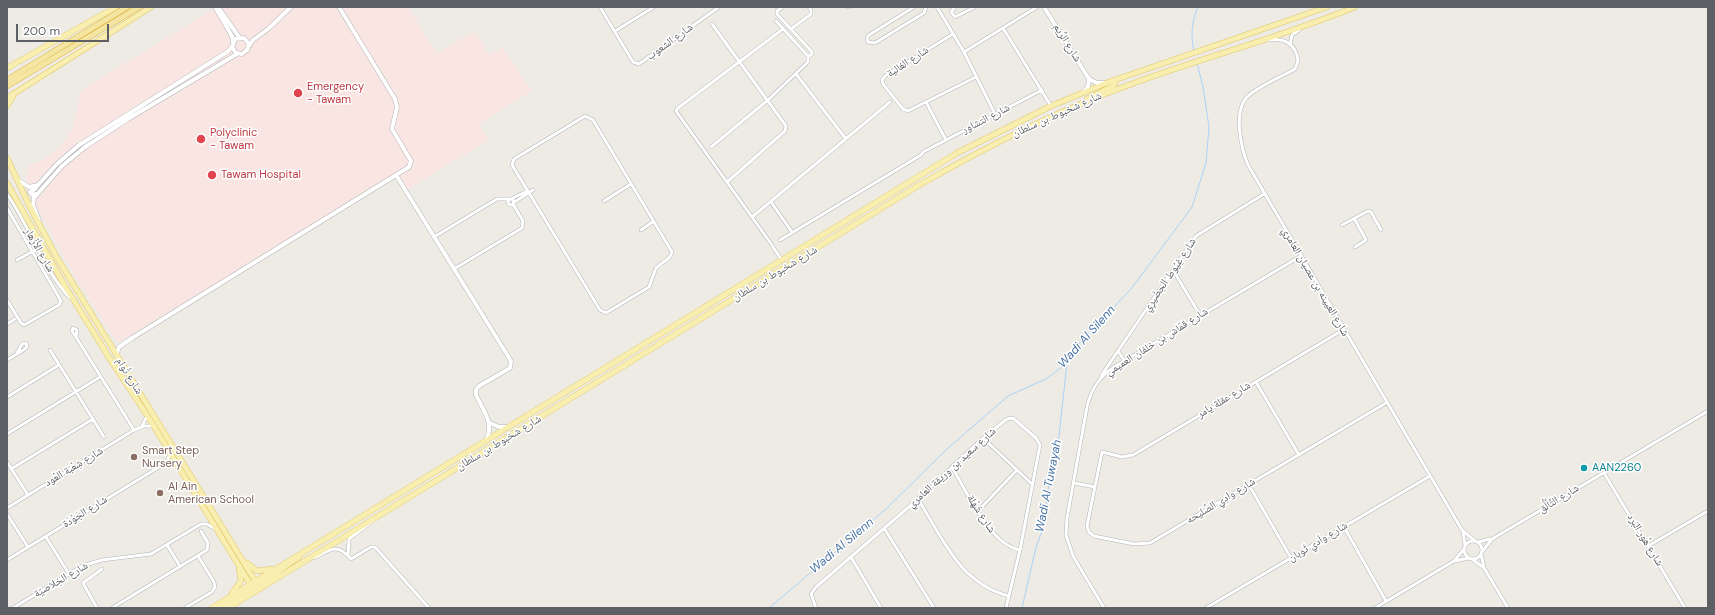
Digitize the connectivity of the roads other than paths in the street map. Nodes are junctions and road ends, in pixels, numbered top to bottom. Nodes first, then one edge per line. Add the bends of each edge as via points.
1 (116, 7) edge
2 (127, 7) edge
3 (139, 7) edge
4 (151, 7) edge
5 (215, 7) edge
6 (218, 7) edge
7 (288, 7) edge
8 (291, 7) edge
9 (339, 7) edge
10 (600, 7) edge
11 (654, 7) edge
12 (711, 7) edge
13 (719, 7) edge
14 (782, 7) edge
15 (809, 7) edge
16 (914, 7) edge
17 (926, 7) edge
18 (937, 7) edge
19 (955, 7) edge
20 (975, 7) edge
21 (1037, 7) edge
22 (1044, 7) edge
23 (1327, 7) edge
24 (1355, 7) edge
25 (713, 11) junction
26 (952, 15) junction
27 (899, 16) junction
28 (944, 20) junction
29 (776, 21) dead end
30 (712, 24) dead end
31 (904, 25) junction
32 (1307, 25) junction
33 (783, 28) junction
34 (1003, 28) junction
35 (791, 29) junction
36 (614, 31) junction
37 (953, 34) junction
38 (242, 38) junction
39 (1261, 41) junction
40 (232, 44) junction
41 (1290, 45) junction
42 (249, 46) junction
43 (964, 52) junction
44 (237, 54) junction
45 (808, 57) junction
46 (739, 62) junction
47 (7, 69) edge
48 (796, 74) junction
49 (976, 77) junction
50 (1089, 79) junction
51 (7, 80) edge
52 (1110, 81) junction
53 (176, 83) junction
54 (7, 86) edge
55 (1042, 90) junction
56 (16, 92) junction
57 (1082, 93) junction
58 (168, 94) junction
59 (7, 98) edge
60 (768, 100) junction
61 (890, 102) dead end
62 (926, 102) junction
63 (1081, 103) junction
64 (7, 106) edge
65 (1051, 106) junction
66 (995, 114) junction
67 (846, 139) junction
68 (946, 140) junction
69 (711, 147) dead end
70 (8, 160) edge
71 (396, 175) junction
72 (17, 179) junction
73 (42, 182) junction
74 (728, 182) junction
75 (7, 183) edge
76 (631, 184) junction
77 (533, 190) dead end
78 (527, 192) junction
79 (7, 194) edge
80 (36, 194) junction
81 (1264, 194) junction
82 (604, 201) dead end
83 (511, 202) junction
84 (771, 202) junction
85 (7, 208) edge
86 (752, 217) junction
87 (1354, 218) junction
88 (654, 221) junction
89 (39, 225) junction
90 (1342, 225) dead end
91 (641, 230) dead end
92 (1381, 230) dead end
93 (792, 232) junction
94 (434, 237) junction
95 (780, 240) dead end
96 (1355, 247) dead end
97 (37, 249) junction
98 (32, 252) junction
99 (1301, 256) junction
100 (17, 260) dead end
101 (781, 260) junction
102 (454, 269) junction
103 (1173, 270) junction
104 (1169, 276) junction
105 (1178, 276) junction
106 (7, 300) edge
107 (76, 303) junction
108 (1200, 315) junction
109 (15, 319) dead end
110 (7, 323) edge
111 (1343, 330) junction
112 (76, 337) dead end
113 (132, 338) junction
114 (109, 344) junction
115 (50, 350) dead end
116 (1118, 351) junction
117 (17, 353) dead end
118 (116, 355) junction
119 (7, 360) edge
120 (1124, 360) junction
121 (59, 365) junction
122 (100, 377) junction
123 (1099, 381) junction
124 (1256, 382) junction
125 (76, 392) junction
126 (7, 397) edge
127 (1386, 403) junction
128 (1708, 411) edge
129 (148, 416) junction
130 (93, 419) junction
131 (490, 423) junction
132 (142, 426) junction
133 (154, 426) junction
134 (506, 427) junction
135 (134, 430) junction
136 (7, 434) edge
137 (104, 437) dead end
138 (983, 438) junction
139 (486, 440) junction
140 (1102, 452) joint
141 (171, 453) junction
142 (1299, 455) junction
143 (176, 462) junction
144 (7, 463) edge
145 (163, 464) junction
146 (952, 467) junction
147 (11, 469) junction
148 (1017, 470) junction
149 (1604, 472) junction
150 (1430, 476) junction
151 (1074, 483) junction
152 (1033, 485) junction
153 (1249, 485) junction
154 (1095, 487) junction
155 (28, 495) junction
156 (918, 498) junction
157 (7, 508) edge
158 (978, 511) junction
159 (1708, 511) edge
160 (7, 514) edge
161 (376, 518) junction
162 (1344, 527) junction
163 (884, 528) junction
164 (200, 530) dead end
165 (1462, 530) junction
166 (219, 533) junction
167 (46, 536) junction
168 (1492, 539) junction
169 (1476, 541) junction
170 (1465, 545) junction
171 (167, 546) junction
172 (1648, 546) junction
173 (28, 548) junction
174 (1464, 549) junction
175 (1020, 550) junction
176 (302, 553) junction
177 (1482, 553) junction
178 (348, 555) junction
179 (198, 556) junction
180 (851, 557) junction
181 (235, 558) junction
182 (242, 558) junction
183 (1291, 558) junction
184 (1470, 558) junction
185 (7, 560) edge
186 (305, 561) junction
187 (1454, 561) junction
188 (180, 566) junction
189 (276, 568) junction
190 (1484, 568) junction
191 (102, 569) dead end
192 (249, 571) junction
193 (69, 574) junction
194 (255, 586) junction
195 (1009, 596) junction
196 (227, 598) junction
197 (1386, 601) junction
198 (13, 608) edge
199 (97, 608) edge
200 (112, 608) edge
201 (185, 608) edge
202 (212, 608) edge
203 (220, 608) edge
204 (228, 608) edge
205 (430, 608) edge
206 (816, 608) edge
207 (881, 608) edge
208 (934, 608) edge
209 (1006, 608) edge
210 (1104, 608) edge
211 (1206, 608) edge
212 (1375, 608) edge
213 (1508, 608) edge
214 (1685, 608) edge

1 - 47 main road
2 - 51 highway
3 - 54 highway
4 - 56 main road
5 - 40 street via 232,36
6 - 38 street
7 - 38 street via 264,30 253,37
8 - 42 street
9 - 71 street via 396,101 392,129 411,162 408,169
10 - 36 street, شارع الشعوب
11 - 36 street
12 - 25 street
13 - 25 street, شارع الشعوب
14 - 35 street via 777,14
15 - 35 street via 811,14
16 - 27 street
17 - 31 street via 925,12
18 - 28 street
19 - 26 street via 951,10
20 - 26 street via 958,17
21 - 34 street
22 - 50 street, شارع الرِّيم
23 - 52 main road, شارع شخبوط بن سلطان
24 - 32 main road, شارع شخبوط بن سلطان
25 - 36 street, شارع الشعوب via 639,64 633,62
26 - 28 street
27 - 31 street
27 - 31 street via 870,34 868,41 874,43
28 - 37 street
29 - 33 street
30 - 46 street
32 - 39 main road, شارع شخبوط بن سلطان
32 - 41 street via 1292,35
33 - 45 street
33 - 46 street
34 - 43 street
34 - 55 street
35 - 45 street via 812,52
37 - 43 street
37 - 62 street, شارع الغالية via 883,78 884,84 904,110 909,111
38 - 40 street
38 - 42 street
39 - 41 street via 1282,39
39 - 63 main road, شارع شخبوط بن سلطان via 1174,68
40 - 44 street
40 - 53 street via 227,52
41 - 81 street, شارع العيينه بن عصيان العامري via 1298,59 1296,67 1249,95 1241,108 1240,130 1243,151 1250,170
42 - 44 street via 245,53
43 - 49 street
44 - 58 street
45 - 48 street via 808,62
46 - 60 street
46 - 74 street via 676,111
48 - 60 street
48 - 67 street
49 - 62 street, شارع الغالية
49 - 66 street
50 - 52 street via 1097,83
50 - 57 street via 1088,87
52 - 57 main road, شارع شخبوط بن سلطان
52 - 63 main road via 1114,82 1114,85
53 - 58 street via 168,90
53 - 73 street via 79,145
55 - 65 street
55 - 66 street, شارع التشاور
56 - 59 main road
56 - 64 main road
57 - 65 main road, شارع شخبوط بن سلطان
58 - 80 street via 80,151
60 - 69 street
60 - 74 street via 786,125 786,130
61 - 67 street
62 - 68 street
63 - 161 main road, شارع شخبوط بن سلطان via 1010,136 940,174
65 - 101 main road, شارع شخبوط بن سلطان via 957,153
66 - 68 street, شارع التشاور
67 - 84 street
68 - 93 street, شارع التشاور
70 - 72 main road, شارع تُوام
71 - 94 street
71 - 113 street
72 - 73 street via 28,187
72 - 89 main road, شارع تُوام
73 - 80 street via 31,191 31,194
74 - 86 street
75 - 107 main road, شارع تُوام
76 - 78 street via 593,120 585,116 512,161 512,167
76 - 82 street
76 - 88 street
77 - 78 street
78 - 83 street
78 - 88 street via 604,313 647,289 656,268 671,255 672,250
79 - 97 street, شارع الأَزْهار
80 - 89 street via 33,202
81 - 99 street, شارع العيينه بن عصيان العامري
81 - 103 street, شارع غِيُوط الحِضَيرِي via 1199,234
83 - 94 street via 496,199
83 - 102 street via 523,221 522,228
84 - 86 street
84 - 93 street
85 - 98 street
86 - 101 street
87 - 90 street
87 - 92 street via 1369,211
87 - 96 street via 1366,239
88 - 91 street
89 - 114 main road, شارع تُوام
93 - 95 street, شارع التشاور
94 - 102 street
97 - 98 street
97 - 107 street, شارع الأَزْهار via 61,286
98 - 100 street
98 - 106 street via 61,302 24,325
99 - 108 street, شارع قمّاش بن خلفان العميمي
99 - 111 street, شارع العيينه بن عصيان العامري
101 - 134 main road, شارع شخبوط بن سلطان
102 - 131 street via 512,363 508,369 476,390
103 - 104 street, شارع غِيُوط الحِضَيرِي
103 - 105 street
104 - 105 street
104 - 116 street, شارع غِيُوط الحِضَيرِي
105 - 108 street
107 - 129 main road, شارع تُوام
108 - 120 street, شارع قمّاش بن خلفان العميمي
109 - 110 street
111 - 124 street, شارع عقلة يامر
111 - 127 street, شارع العيينه بن عصيان العامري
112 - 122 street
113 - 114 street via 118,344
113 - 118 street via 120,346
114 - 118 main road, شارع تُوام
115 - 121 street
116 - 120 street
116 - 123 street, شارع غِيُوط الحِضَيرِي
117 - 119 street
118 - 182 main road, شارع تُوام
120 - 123 street, شارع قمّاش بن خلفان العميمي
121 - 125 street
121 - 126 street
122 - 125 street
122 - 135 street
123 - 151 street, شارع قمّاش بن خلفان العميمي via 1089,401
124 - 140 street, شارع عقلة يامر via 1133,455 1122,457
124 - 142 street
125 - 130 street
125 - 136 street
127 - 142 street, شارع وادِي الصِّليحه
127 - 150 street, شارع العيينه بن عصيان العامري
128 - 149 street, شارع التَّألُّق
129 - 132 street
129 - 133 main road, شارع تُوام
130 - 137 street
130 - 147 street
131 - 134 street
131 - 139 street
132 - 133 street, شارع شِعْبَة العُود
132 - 135 street, شارع شِعْبَة العُود
133 - 141 main road, شارع تُوام
134 - 139 main road, شارع شخبوط بن سلطان
135 - 155 street, شارع شِعْبَة العُود
138 - 146 street, شارع سعيد بن وريقة العامري
138 - 148 street
138 - 152 street, شارع سعيد بن وريقة العامري via 1010,418 1017,420 1040,445
139 - 176 main road, شارع شخبوط بن سلطان
140 - 154 street, شارع وادِي الصِّليحه
141 - 143 main road, شارع تُوام
141 - 145 street, شارع الجَوْدَة
142 - 153 street, شارع وادِي الصِّليحه
143 - 145 street, شارع الجَوْدَة
143 - 166 main road, شارع تُوام
144 - 147 street
145 - 167 street, شارع الجَوْدَة
146 - 156 street, شارع سعيد بن وريقة العامري
146 - 158 street, شارع شَهْلة
147 - 155 street
148 - 152 street
148 - 158 street
149 - 168 street, شارع التَّألُّق
149 - 172 street, شارع هُور البَرد
150 - 162 street, شارع واَدي ثَوبان
150 - 165 street, شارع العيينه بن عصيان العامري
151 - 154 street
151 - 210 street, شارع قمّاش بن خلفان العميمي via 1066,524 1067,540 1073,556
152 - 175 street, شارع سعيد بن وريقة العامري
153 - 154 street, شارع وادِي الصِّليحه via 1155,541 1142,545 1094,536 1089,532 1087,526
153 - 183 street
155 - 157 street, شارع شِعْبَة العُود
156 - 163 street, شارع سعيد بن وريقة العامري
156 - 195 street via 967,574 990,590
158 - 175 street, شارع شَهْلة via 993,534 1005,545
159 - 172 street
160 - 173 street
161 - 178 street via 349,539
161 - 186 main road, شارع شخبوط بن سلطان
162 - 183 street, شارع واَدي ثَوبان
162 - 197 street
163 - 180 street, شارع سعيد بن وريقة العامري
163 - 208 street
164 - 179 street via 208,545 207,550
165 - 169 street, شارع العيينه بن عصيان العامري
165 - 170 street, شارع العيينه بن عصيان العامري
166 - 171 street, شارع الخِلاصيّة via 207,524 201,524
166 - 181 main road, شارع تُوام
167 - 173 street, شارع الجَوْدَة
167 - 193 street
168 - 169 street, شارع التَّألُّق
168 - 177 street, شارع التَّألُّق
169 - 170 street
169 - 177 street via 1482,547
170 - 174 street
171 - 188 street
171 - 193 street, شارع الخِلاصيّة via 144,555 92,562
172 - 214 street, شارع هُور البَرد
173 - 185 street, شارع الجَوْدَة
174 - 184 street via 1466,556
174 - 187 street
175 - 195 street, شارع سعيد بن وريقة العامري
176 - 189 main road, شارع شخبوط بن سلطان
176 - 194 main road via 294,562
177 - 184 street via 1477,558
177 - 190 street
178 - 186 street via 341,550 332,549
178 - 205 street via 351,559 371,547 376,548
179 - 188 street
179 - 201 street via 214,586 212,592
180 - 206 street, شارع سعيد بن وريقة العامري via 811,594
180 - 207 street
181 - 192 main road via 245,573
181 - 194 main road, شارع تُوام
181 - 196 main road via 240,570 240,581 238,587
182 - 189 main road via 257,571
182 - 192 main road, شارع تُوام
183 - 211 street, شارع واَدي ثَوبان
184 - 187 street
184 - 190 street
186 - 194 main road, شارع شخبوط بن سلطان
187 - 197 street
188 - 200 street
189 - 194 main road, شارع شخبوط بن سلطان
190 - 213 street
191 - 199 street via 83,583
192 - 194 main road, شارع تُوام
193 - 198 street, شارع الخِلاصيّة
194 - 196 main road, شارع شخبوط بن سلطان
194 - 203 main road
194 - 204 main road, شارع شخبوط بن سلطان
195 - 209 street, شارع سعيد بن وريقة العامري
196 - 202 main road, شارع شخبوط بن سلطان
197 - 212 street

